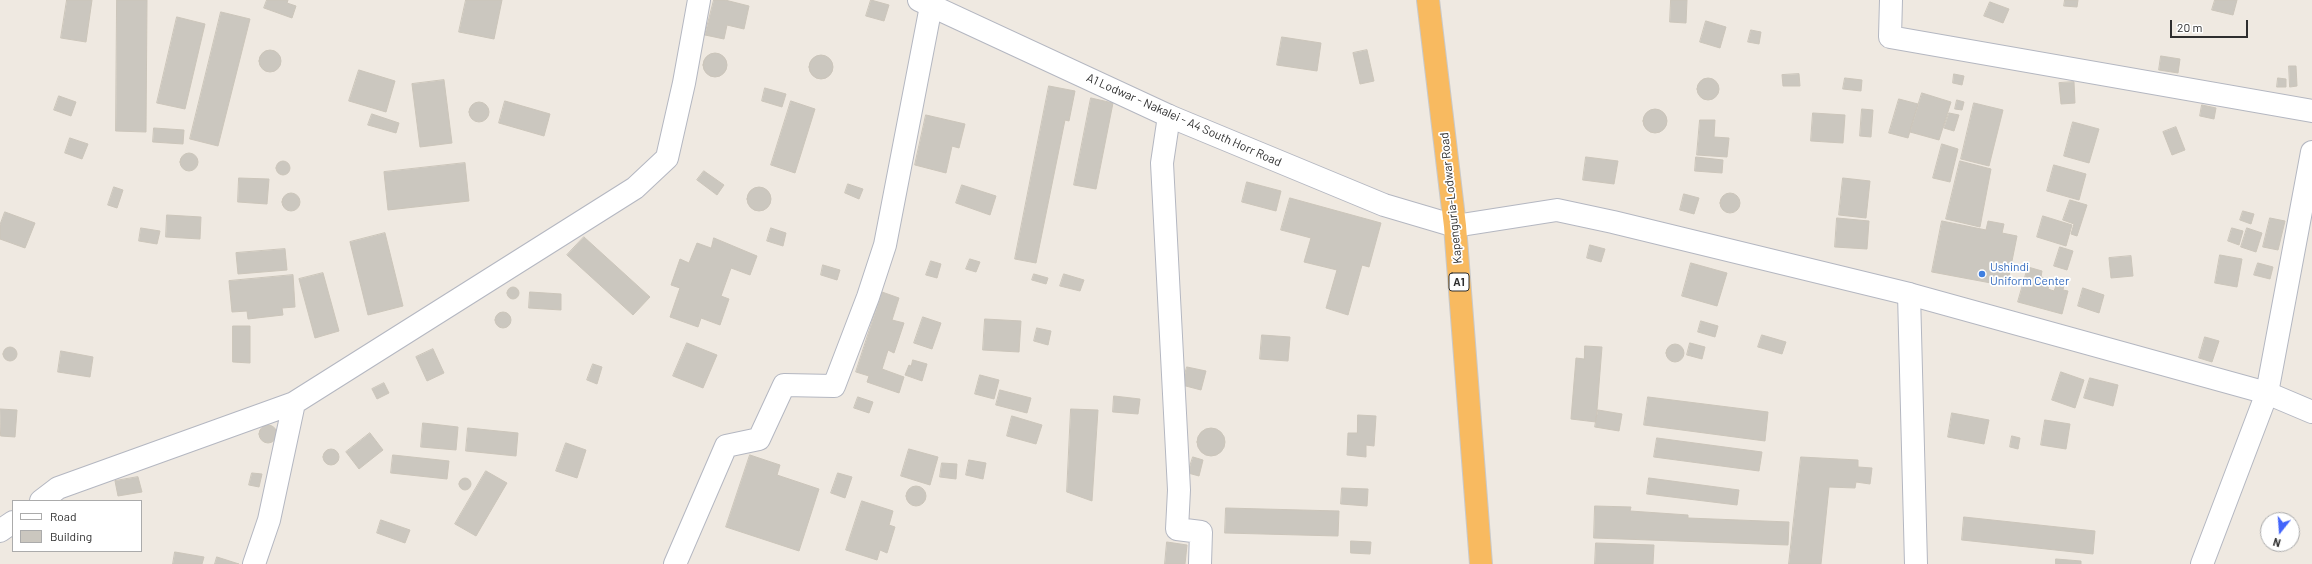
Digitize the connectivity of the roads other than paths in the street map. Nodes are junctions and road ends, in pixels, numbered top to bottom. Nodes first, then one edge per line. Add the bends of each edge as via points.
1 (698, 0) edge
2 (1428, 0) edge
3 (1891, 0) edge
4 (925, 3) edge
5 (2312, 111) edge
6 (1169, 116) junction
7 (2312, 152) edge
8 (1455, 226) junction
9 (1909, 294) junction
10 (2267, 393) junction
11 (294, 403) junction
12 (2312, 412) edge
13 (42, 500) edge
14 (12, 523) edge
15 (0, 531) edge
16 (254, 564) edge
17 (675, 564) edge
18 (1200, 564) edge
19 (1481, 564) edge
20 (1916, 564) edge
21 (2202, 564) edge

1 - 11 street via 684,83 667,158 636,188
2 - 8 highway, Kapenguria-Lodwar Road / A1
3 - 5 street via 1890,37
4 - 6 street, A1 Lodwar - Nakalei - A4 South Horr Road
4 - 17 street via 885,245 834,386 784,385 759,439 726,446
6 - 8 street, A1 Lodwar - Nakalei - A4 South Horr Road via 1384,205
6 - 18 street via 1162,163 1179,490 1177,529 1201,532
7 - 10 street
8 - 9 street via 1557,210
8 - 19 highway, Kapenguria-Lodwar Road / A1
9 - 10 street
9 - 20 street
10 - 12 street
10 - 21 street
11 - 13 street via 58,488
11 - 16 street via 269,520
14 - 15 street

